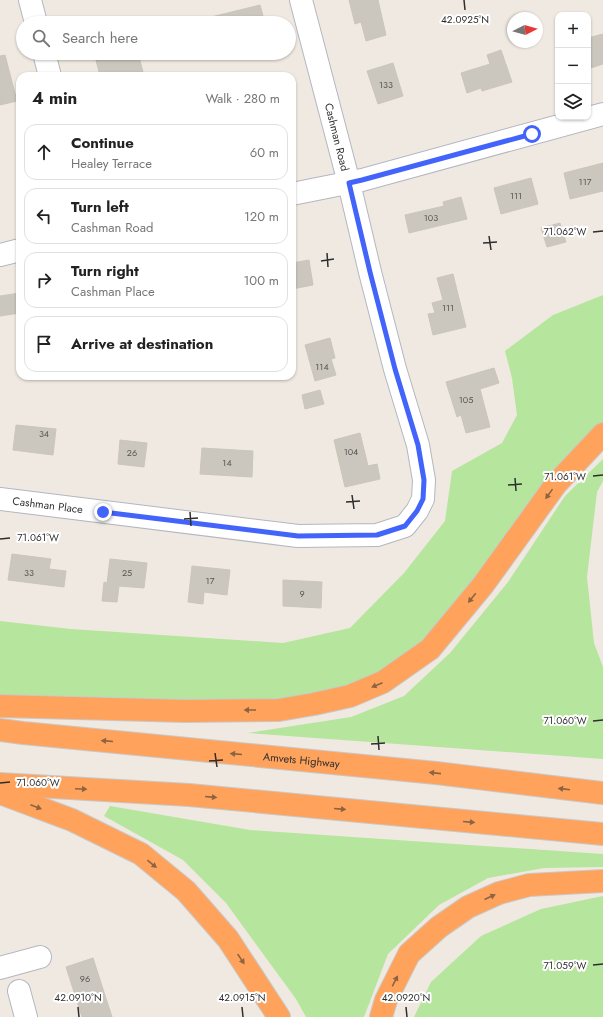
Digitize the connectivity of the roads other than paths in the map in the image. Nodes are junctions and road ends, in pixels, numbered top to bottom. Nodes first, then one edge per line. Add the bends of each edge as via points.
1 (30, 0) edge
2 (302, 0) edge
3 (34, 16) edge
4 (46, 60) edge
5 (49, 72) edge
6 (603, 114) edge
7 (349, 183) junction
8 (296, 193) edge
9 (16, 251) edge
10 (0, 254) edge
11 (603, 434) edge
12 (0, 499) edge
13 (404, 526) joint
14 (0, 706) edge
15 (0, 730) edge
16 (0, 784) edge
17 (0, 793) edge
18 (603, 793) edge
19 (603, 834) edge
20 (603, 881) edge
21 (40, 957) dead end
22 (0, 968) edge
23 (19, 991) dead end
24 (26, 1017) edge
25 (279, 1017) edge
26 (381, 1017) edge

1 - 3 street
2 - 7 street, Cashman Road
4 - 5 street
6 - 7 street
7 - 8 street
7 - 13 street, Cashman Road via 391,354 418,445 424,480 423,499
9 - 10 street
11 -> 14 highway via 556,484 483,585 430,649 383,682 350,696 279,710 185,711
12 - 13 street, Cashman Place via 298,536 377,535
18 -> 15 highway, Amvets Highway via 436,773
16 -> 19 highway via 189,795
17 -> 25 highway via 72,820 141,854 186,891 228,939
26 -> 20 highway via 386,1000 409,954 439,927 468,907 499,893 529,885
21 - 22 street
23 - 24 street

